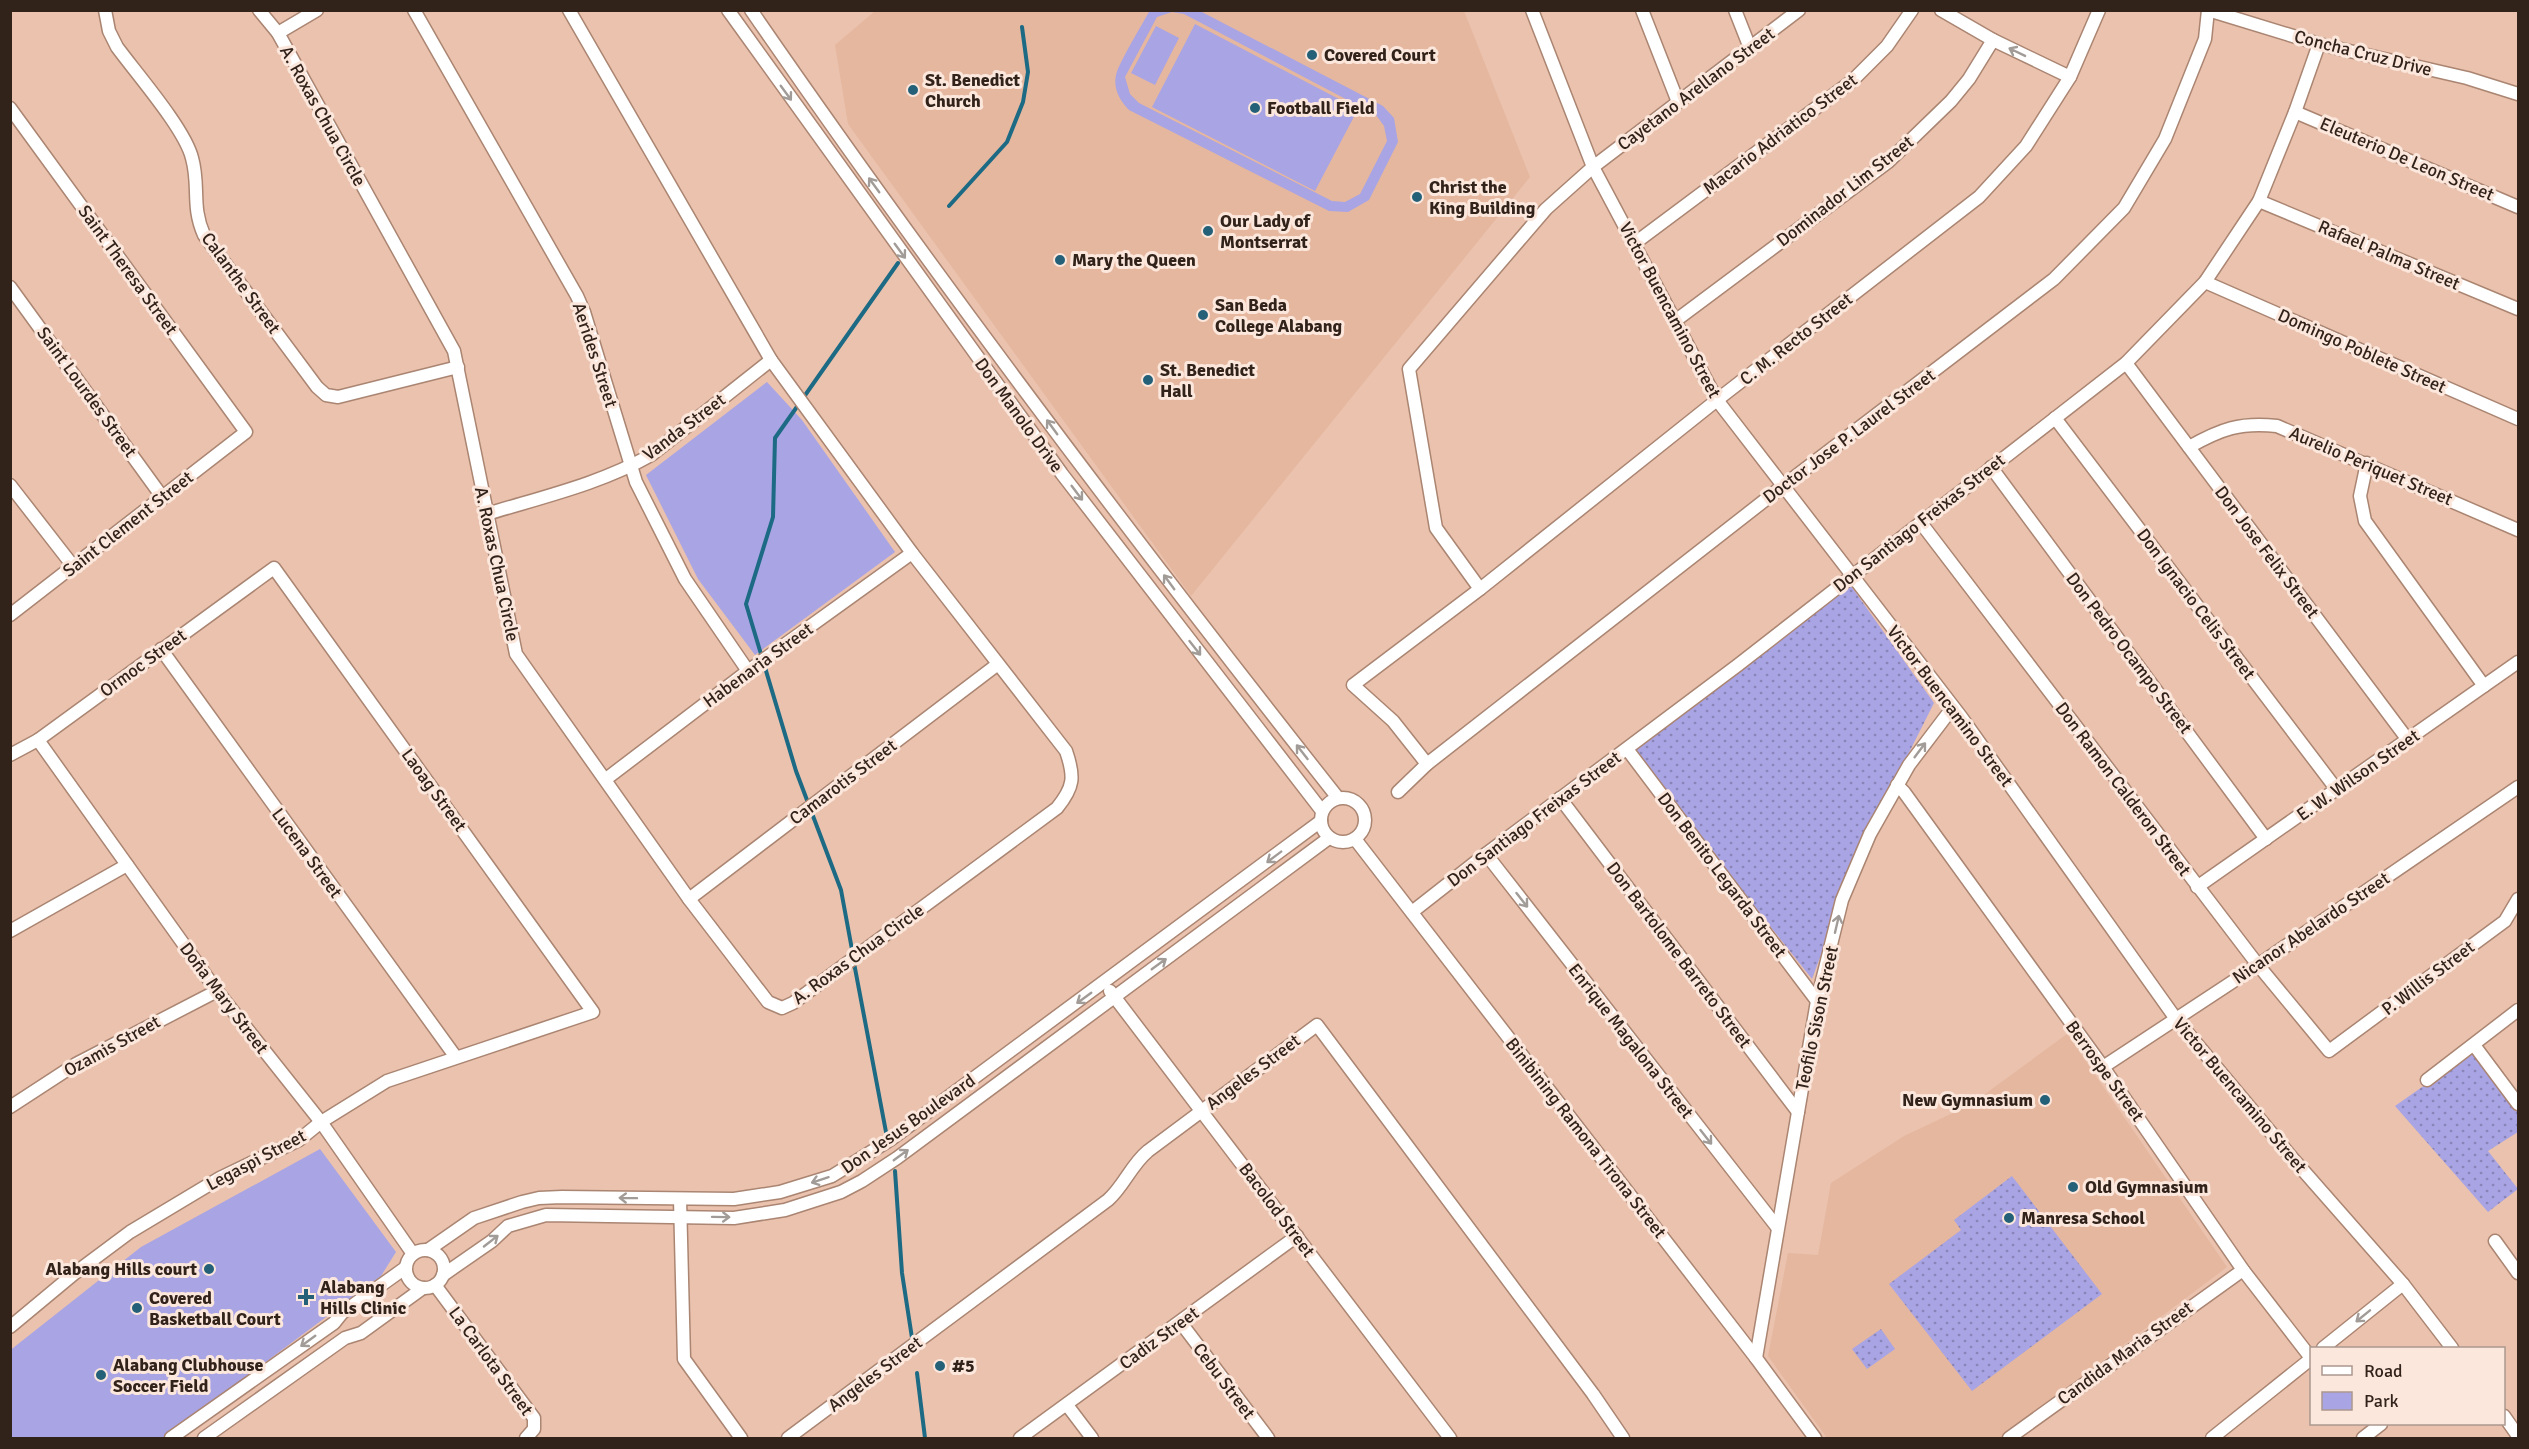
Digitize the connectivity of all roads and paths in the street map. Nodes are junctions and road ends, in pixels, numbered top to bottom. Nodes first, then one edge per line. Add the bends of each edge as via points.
1 (105, 10) edge
2 (259, 10) edge
3 (317, 10) edge
4 (414, 10) edge
5 (569, 10) edge
6 (728, 10) edge
7 (751, 10) edge
8 (1532, 10) edge
9 (1642, 10) edge
10 (1735, 10) edge
11 (1799, 10) edge
12 (1912, 10) edge
13 (1941, 10) edge
14 (2099, 10) edge
15 (2208, 11) edge
16 (278, 33) junction
17 (1993, 40) junction
18 (2319, 44) junction
19 (1750, 48) junction
20 (782, 56) junction
21 (764, 62) junction
22 (2070, 77) junction
23 (2518, 94) edge
24 (1678, 102) junction
25 (10, 108) edge
26 (2295, 112) junction
27 (1593, 167) junction
28 (2259, 201) junction
29 (2518, 207) edge
30 (1635, 243) junction
31 (2205, 282) junction
32 (10, 287) edge
33 (2518, 309) edge
34 (1675, 321) junction
35 (771, 360) junction
36 (1004, 362) junction
37 (2126, 363) junction
38 (458, 367) junction
39 (989, 374) junction
40 (1717, 400) junction
41 (2055, 418) junction
42 (2518, 419) edge
43 (246, 432) joint
44 (2188, 447) junction
45 (2367, 463) junction
46 (631, 467) junction
47 (1991, 467) junction
48 (10, 484) edge
49 (1783, 486) junction
50 (163, 498) junction
51 (487, 514) junction
52 (1921, 523) junction
53 (1127, 524) junction
54 (2518, 530) edge
55 (1109, 536) junction
56 (912, 553) junction
57 (73, 566) junction
58 (274, 568) joint
59 (1851, 576) junction
60 (1480, 589) junction
61 (10, 615) edge
62 (161, 649) junction
63 (2518, 662) edge
64 (998, 664) junction
65 (748, 671) junction
66 (2484, 686) junction
67 (1953, 707) junction
68 (38, 740) junction
69 (2408, 740) junction
70 (1627, 750) junction
71 (10, 755) edge
72 (1427, 764) junction
73 (606, 778) junction
74 (1897, 785) junction
75 (2518, 787) edge
76 (2337, 790) junction
77 (1398, 792) dead end
78 (1338, 798) junction
79 (1560, 798) junction
80 (1321, 816) junction
81 (1329, 838) junction
82 (1355, 839) junction
83 (2266, 839) junction
84 (1486, 854) junction
85 (127, 865) junction
86 (2197, 887) junction
87 (689, 899) junction
88 (2518, 899) edge
89 (1412, 912) junction
90 (10, 931) edge
91 (2258, 965) junction
92 (1104, 983) junction
93 (217, 990) junction
94 (1114, 997) junction
95 (1816, 1001) junction
96 (2518, 1010) edge
97 (593, 1012) joint
98 (2175, 1019) junction
99 (2474, 1045) junction
100 (2329, 1051) joint
101 (455, 1056) junction
102 (2103, 1067) junction
103 (2427, 1080) dead end
104 (2518, 1104) edge
105 (10, 1107) edge
106 (1202, 1111) junction
107 (1798, 1112) junction
108 (321, 1122) junction
109 (680, 1199) junction
110 (499, 1209) junction
111 (681, 1216) junction
112 (508, 1226) junction
113 (1777, 1227) junction
114 (1297, 1236) junction
115 (2495, 1241) dead end
116 (428, 1250) junction
117 (412, 1254) junction
118 (2516, 1265) edge
119 (405, 1268) junction
120 (2242, 1270) junction
121 (443, 1275) junction
122 (2403, 1284) junction
123 (429, 1287) junction
124 (334, 1323) junction
125 (1181, 1323) junction
126 (10, 1328) edge
127 (345, 1338) junction
128 (2324, 1347) edge
129 (2451, 1347) edge
130 (2310, 1357) edge
131 (1756, 1358) junction
132 (2310, 1359) edge
133 (1067, 1405) junction
134 (2505, 1418) edge
135 (2379, 1425) edge
136 (2017, 1436) edge
137 (171, 1438) edge
138 (204, 1438) edge
139 (526, 1438) edge
140 (741, 1438) edge
141 (788, 1438) edge
142 (1020, 1438) edge
143 (1092, 1438) edge
144 (1268, 1438) edge
145 (1450, 1438) edge
146 (1623, 1438) edge
147 (1815, 1438) edge
148 (2212, 1438) edge
149 (2362, 1438) edge
150 (2518, 1438) edge

1 - 38 street, Calanthe Street via 117,46 181,135 192,157 197,219 204,235 317,387 326,395 338,397
2 - 16 street, A. Roxas Chua Circle
3 - 16 street
4 - 46 street, Aerides Street via 577,296
5 - 35 street, A. Roxas Chua Circle
6 - 21 street, Don Manolo Drive
7 - 20 street, Don Manolo Drive
8 - 27 street, Victor Buencamino Street
9 - 24 street
10 - 19 street
11 - 19 street, Cayetano Arellano Street
12 - 30 street, Macario Adriatico Street via 1887,46 1852,81
13 - 17 street
14 - 22 street, C. M. Recto Street
15 - 18 street, Concha Cruz Drive
15 - 49 street, Doctor Jose P. Laurel Street via 2205,39 2165,139 2124,208 2054,279
16 - 38 street, A. Roxas Chua Circle via 454,351
22 -> 17 street
17 - 34 street, Dominador Lim Street via 1951,101 1888,162
18 - 23 street, Concha Cruz Drive via 2467,78
18 - 26 street, Don Santiago Freixas Street
19 - 24 street, Cayetano Arellano Street
20 - 21 street
36 -> 20 street, Don Manolo Drive
21 -> 39 street, Don Manolo Drive
22 - 40 street, C. M. Recto Street via 2026,146 1979,197
24 - 27 street, Cayetano Arellano Street
25 - 43 street, Saint Theresa Street
26 - 28 street, Don Santiago Freixas Street
26 - 29 street, Eleuterio De Leon Street
27 - 30 street, Victor Buencamino Street
27 - 60 street, Cayetano Arellano Street via 1546,209 1409,369 1436,528
28 - 31 street, Don Santiago Freixas Street
28 - 33 street, Rafael Palma Street
30 - 34 street, Victor Buencamino Street
31 - 37 street, Don Santiago Freixas Street
31 - 42 street, Domingo Poblete Street
32 - 50 street, Saint Lourdes Street
34 - 40 street, Victor Buencamino Street
35 - 46 street, Vanda Street
35 - 56 street, A. Roxas Chua Circle
36 - 39 street
53 -> 36 street, Don Manolo Drive
37 - 41 street, Don Santiago Freixas Street
37 - 44 street, Don Jose Felix Street
38 - 51 street, A. Roxas Chua Circle
39 -> 55 street, Don Manolo Drive
40 - 49 street, Victor Buencamino Street
40 - 60 street, C. M. Recto Street
41 - 47 street, Don Santiago Freixas Street
41 - 76 street, Don Ignacio Celis Street
43 - 50 street, Saint Clement Street
44 - 45 street, Aurelio Periquet Street via 2234,426 2254,423 2277,426
44 - 69 street, Don Jose Felix Street
45 - 54 street, Aurelio Periquet Street
45 - 66 street via 2360,496 2365,521
46 - 51 street, Vanda Street
46 - 65 street, Aerides Street via 685,579
47 - 52 street, Don Santiago Freixas Street
47 - 83 street, Don Pedro Ocampo Street
48 - 57 street
49 - 59 street, Victor Buencamino Street
49 - 72 street, Doctor Jose P. Laurel Street
50 - 57 street, Saint Clement Street
51 - 73 street, A. Roxas Chua Circle via 516,654
52 - 59 street, Don Santiago Freixas Street
52 - 86 street, Don Ramon Calderon Street
53 - 55 street
78 -> 53 street, Don Manolo Drive
55 -> 80 street, Don Manolo Drive
56 - 64 street, A. Roxas Chua Circle
56 - 65 street, Habenaria Street
57 - 61 street, Saint Clement Street
58 - 62 street, Ormoc Street
58 - 97 street, Laoag Street
59 - 67 street, Victor Buencamino Street
59 - 70 street, Don Santiago Freixas Street
60 - 72 street, C. M. Recto Street via 1353,685 1393,722
62 - 68 street, Ormoc Street
62 - 101 street, Lucena Street
63 - 66 street, E. W. Wilson Street
64 - 87 street, Camarotis Street
64 - 87 street, A. Roxas Chua Circle via 1066,751 1072,769 1071,786 1057,808 782,1008 768,1002
65 - 73 street, Habenaria Street
66 - 69 street, E. W. Wilson Street
74 -> 67 street, Teofilo Sison Street
67 - 98 street, Victor Buencamino Street
68 - 71 street, Ormoc Street
68 - 85 street, Doña Mary Street
69 - 76 street, E. W. Wilson Street
70 - 79 street, Don Santiago Freixas Street
70 - 95 street, Don Benito Legarda Street
72 - 77 street, Doctor Jose P. Laurel Street
73 - 87 street, A. Roxas Chua Circle
95 -> 74 street, Teofilo Sison Street via 1850,878
74 - 102 street, Berrospe Street
75 - 91 street, Nicanor Abelardo Street
76 - 83 street, E. W. Wilson Street
78 - 80 street via 1329,803
78 - 82 street via 1351,799 1360,806 1365,818 1363,830
79 - 84 street, Don Santiago Freixas Street
79 - 107 street, Don Bartolome Barreto Street
80 - 81 street via 1323,831
80 -> 92 street, Don Jesus Boulevard
81 - 82 street via 1338,842
94 -> 81 street, Don Jesus Boulevard
82 - 89 street, Binibining Ramona Tirona Street
83 - 86 street, E. W. Wilson Street
84 - 89 street, Don Santiago Freixas Street
84 -> 113 street, Enrique Magalona Street
85 - 90 street
85 - 93 street, Doña Mary Street
86 - 91 street, Don Ramon Calderon Street
88 - 100 street, P. Willis Street via 2505,921
89 - 131 street, Binibining Ramona Tirona Street
91 - 98 street, Nicanor Abelardo Street
91 - 100 street, Don Ramon Calderon Street
92 - 94 street, Bacolod Street
92 -> 109 street, Don Jesus Boulevard via 890,1140 832,1176 780,1192
93 - 105 street, Ozamis Street via 76,1064
93 - 108 street, Doña Mary Street
94 - 106 street, Bacolod Street
111 -> 94 street, Don Jesus Boulevard via 735,1218 785,1210 862,1182
95 - 107 street, Teofilo Sison Street
96 - 99 street
97 - 101 street, Legaspi Street
98 - 102 street, Nicanor Abelardo Street
98 - 122 street, Victor Buencamino Street
99 - 103 street
99 - 104 street
101 - 108 street, Legaspi Street via 387,1081
102 - 120 street, Berrospe Street
106 - 114 street, Bacolod Street
106 - 141 street, Angeles Street via 1138,1160 1108,1200
106 - 146 street, Angeles Street via 1317,1025
107 - 113 street, Teofilo Sison Street
108 - 117 street, Doña Mary Street
108 - 126 street, Legaspi Street via 299,1140 220,1179 130,1232
109 -> 110 street, Don Jesus Boulevard via 539,1198
109 - 111 street
110 - 112 street
110 - 116 street, Don Jesus Boulevard via 474,1218
111 - 112 street, Don Jesus Boulevard via 546,1215
111 - 140 street via 684,1359
121 -> 112 street, Don Jesus Boulevard
113 - 131 street, Teofilo Sison Street
114 - 125 street, Cadiz Street
114 - 145 street, Bacolod Street
115 - 118 street
116 - 117 street
116 - 121 street via 441,1259
117 - 119 street
119 - 123 street via 412,1284
119 - 124 street via 342,1313
120 - 130 street, Berrospe Street
120 - 136 street, Candida Maria Street
121 - 123 street
122 -> 128 street
122 - 129 street, Victor Buencamino Street
123 - 127 street via 361,1333
123 - 139 street, La Carlota Street via 534,1418 534,1429
124 - 127 street
124 -> 137 street
125 - 133 street, Cadiz Street
125 - 144 street, Cebu Street
127 - 138 street
131 - 147 street, Binibining Ramona Tirona Street
132 - 148 street
133 - 142 street, Cadiz Street
133 - 143 street
134 - 150 street
135 - 149 street

